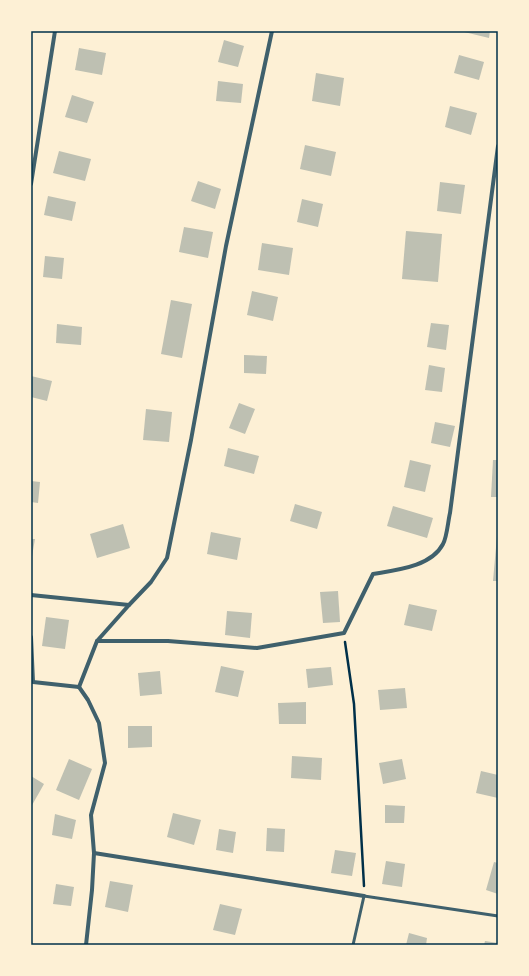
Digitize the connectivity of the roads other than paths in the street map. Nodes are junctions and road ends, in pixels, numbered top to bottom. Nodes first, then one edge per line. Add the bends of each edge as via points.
1 (55, 31) edge
2 (272, 31) edge
3 (498, 146) edge
4 (31, 184) edge
5 (31, 595) edge
6 (129, 605) junction
7 (31, 637) edge
8 (98, 641) junction
9 (32, 683) edge
10 (79, 687) junction
11 (94, 854) junction
12 (364, 896) junction
13 (498, 916) edge
14 (86, 945) edge
15 (353, 945) edge

1 - 4 street
2 - 6 street via 226,246 167,558 151,582
3 - 8 street via 444,544 432,557 406,568 373,574 344,633 257,648 168,641
5 - 6 street
6 - 8 street
7 - 9 street
8 - 10 street
9 - 10 street
10 - 11 street via 99,723 105,763 92,816
11 - 12 street
11 - 14 street
12 - 13 lane
12 - 15 lane

